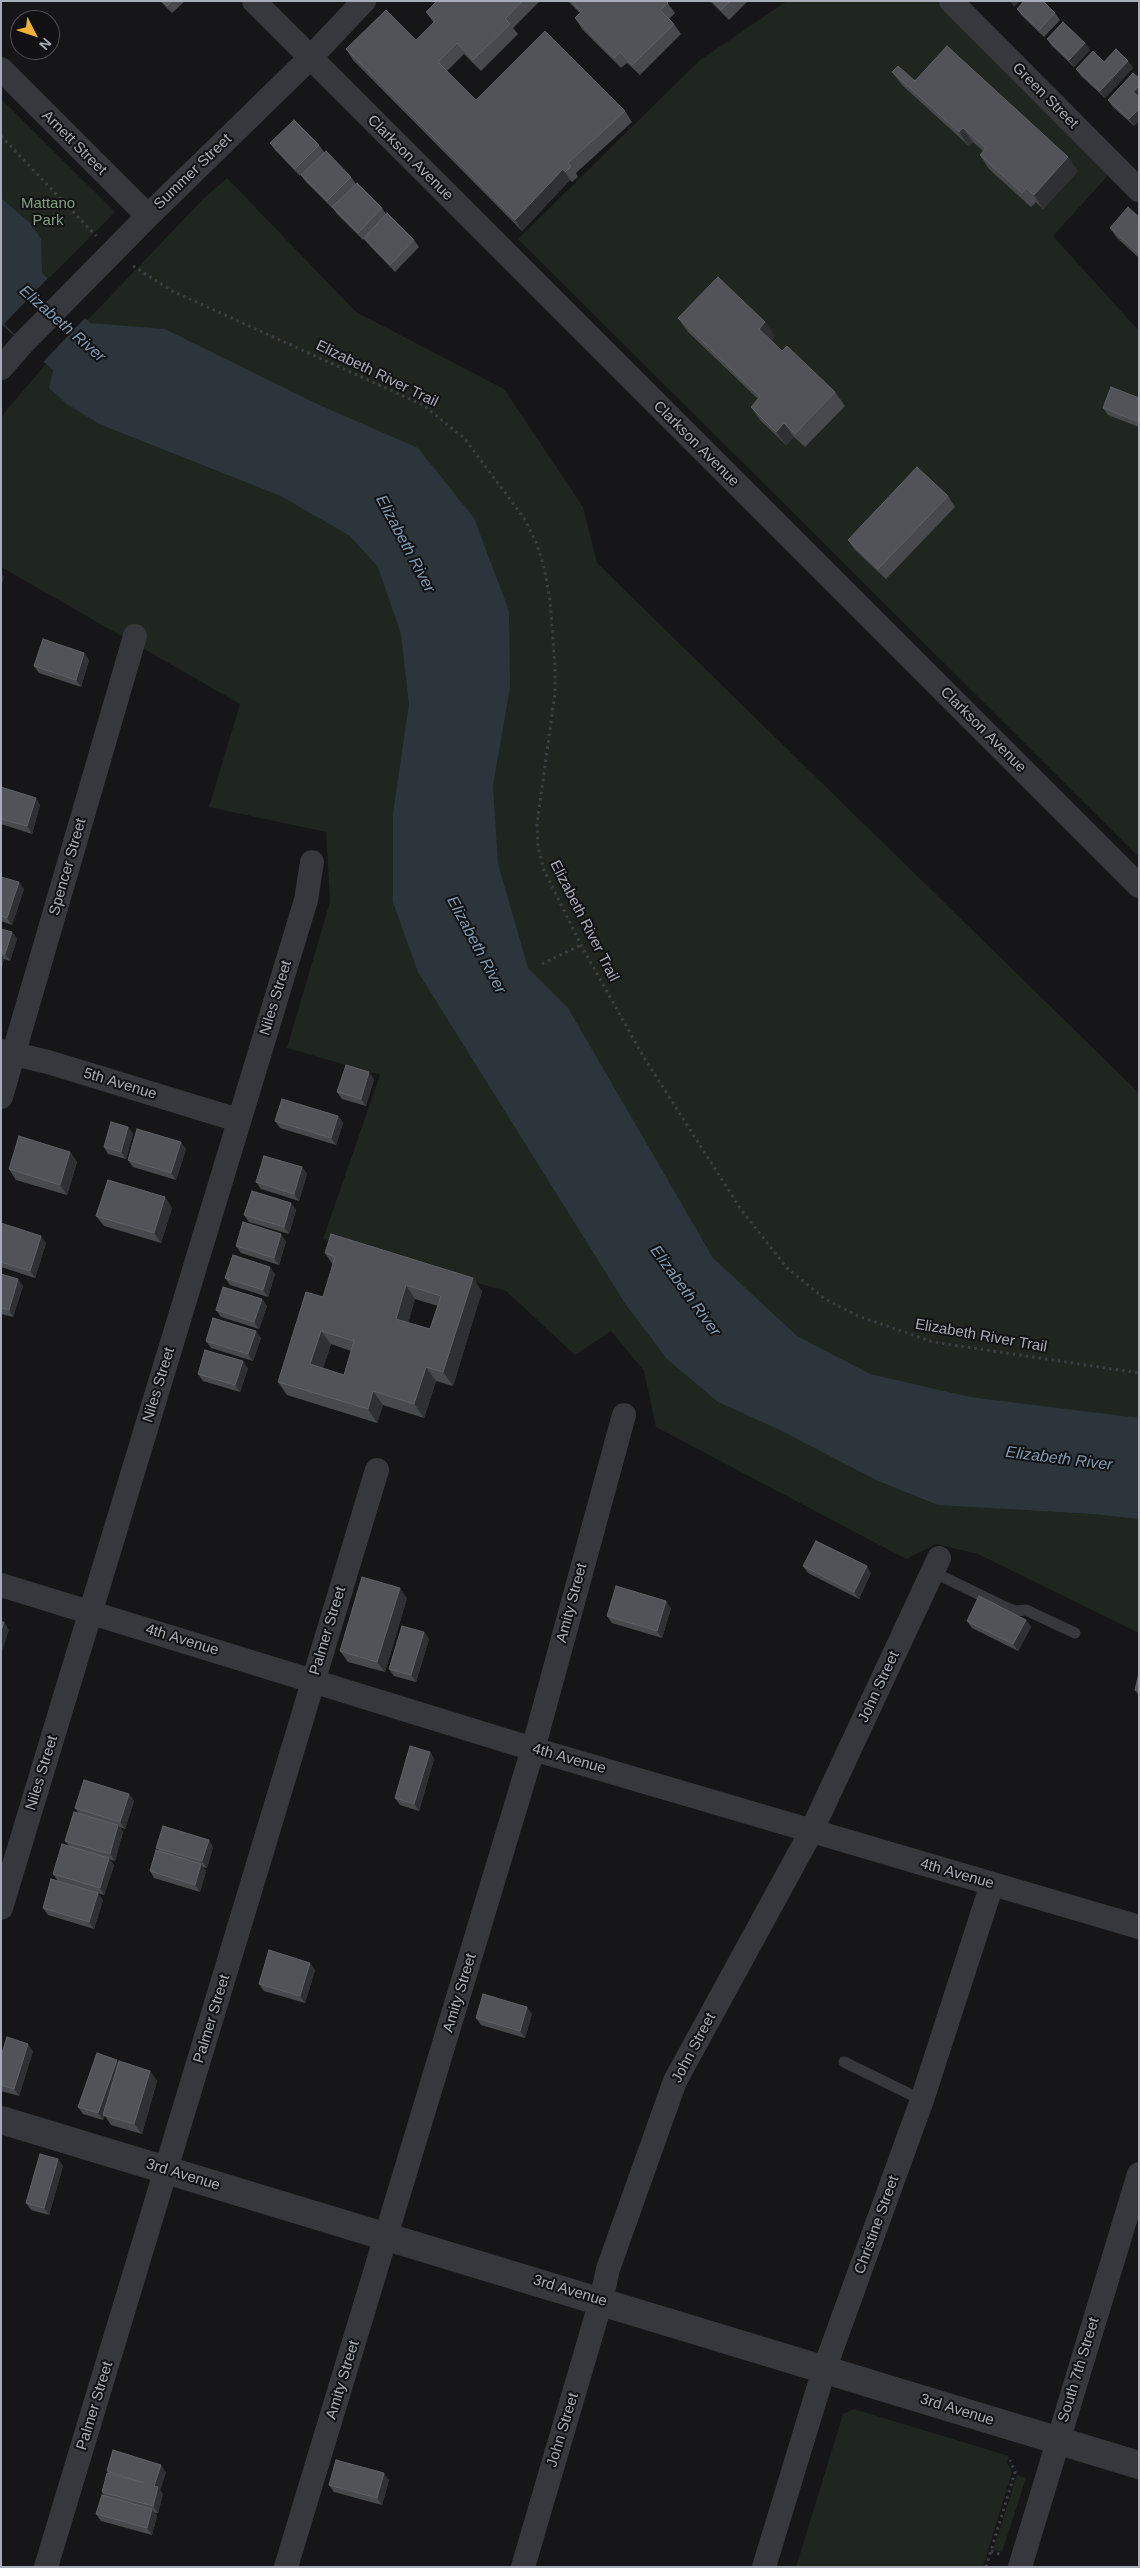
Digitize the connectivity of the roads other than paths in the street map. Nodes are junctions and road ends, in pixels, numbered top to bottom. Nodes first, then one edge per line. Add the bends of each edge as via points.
1 (254, 1) edge
2 (364, 1) edge
3 (951, 1) edge
4 (310, 58) junction
5 (1, 69) edge
6 (1139, 190) edge
7 (148, 216) junction
8 (1, 368) edge
9 (135, 636) dead end
10 (312, 862) dead end
11 (1135, 874) edge
12 (8, 1052) edge
13 (1, 1098) edge
14 (238, 1120) junction
15 (624, 1415) dead end
16 (377, 1470) dead end
17 (936, 1565) joint
18 (1, 1584) edge
19 (92, 1612) junction
20 (1075, 1633) dead end
21 (313, 1679) junction
22 (533, 1749) junction
23 (811, 1832) junction
24 (992, 1884) junction
25 (1, 1908) edge
26 (1139, 1927) edge
27 (844, 2062) dead end
28 (922, 2100) junction
29 (1, 2120) edge
30 (167, 2170) junction
31 (1139, 2174) edge
32 (387, 2237) junction
33 (601, 2301) junction
34 (824, 2370) junction
35 (1058, 2440) junction
36 (1139, 2465) edge
37 (1011, 2561) edge
38 (46, 2567) edge
39 (286, 2567) edge
40 (523, 2567) edge
41 (764, 2567) edge

1 - 4 street, Clarkson Avenue
2 - 4 street, Summer Street
3 - 6 street, Green Street
4 - 7 street, Summer Street
4 - 11 street, Clarkson Avenue
5 - 7 street, Arnett Street
7 - 8 street, Summer Street
9 - 12 street, Spencer Street
10 - 14 street, Niles Street via 306,900
12 - 13 street, Spencer Street
12 - 14 street, 5th Avenue
14 - 19 street, Niles Street
15 - 22 street, Amity Street
16 - 21 street, Palmer Street
17 - 20 lane via 1008,1608 1026,1610
17 - 23 street, John Street
18 - 19 street, 4th Avenue
19 - 21 street, 4th Avenue
19 - 25 street, Niles Street
21 - 22 street, 4th Avenue
21 - 30 street, Palmer Street
22 - 23 street, 4th Avenue
22 - 32 street, Amity Street
23 - 24 street, 4th Avenue
23 - 33 street, John Street via 675,2081 608,2270
24 - 26 street, 4th Avenue
24 - 28 street, Christine Street
27 - 28 lane
28 - 34 street, Christine Street
29 - 30 street, 3rd Avenue
30 - 32 street, 3rd Avenue
30 - 38 street, Palmer Street
31 - 35 street, South 7th Street
32 - 33 street, 3rd Avenue
32 - 39 street, Amity Street
33 - 34 street, 3rd Avenue
33 - 40 street, John Street
34 - 35 street, 3rd Avenue
34 - 41 street, Christine Street
35 - 36 street, 3rd Avenue
35 - 37 street, South 7th Street

